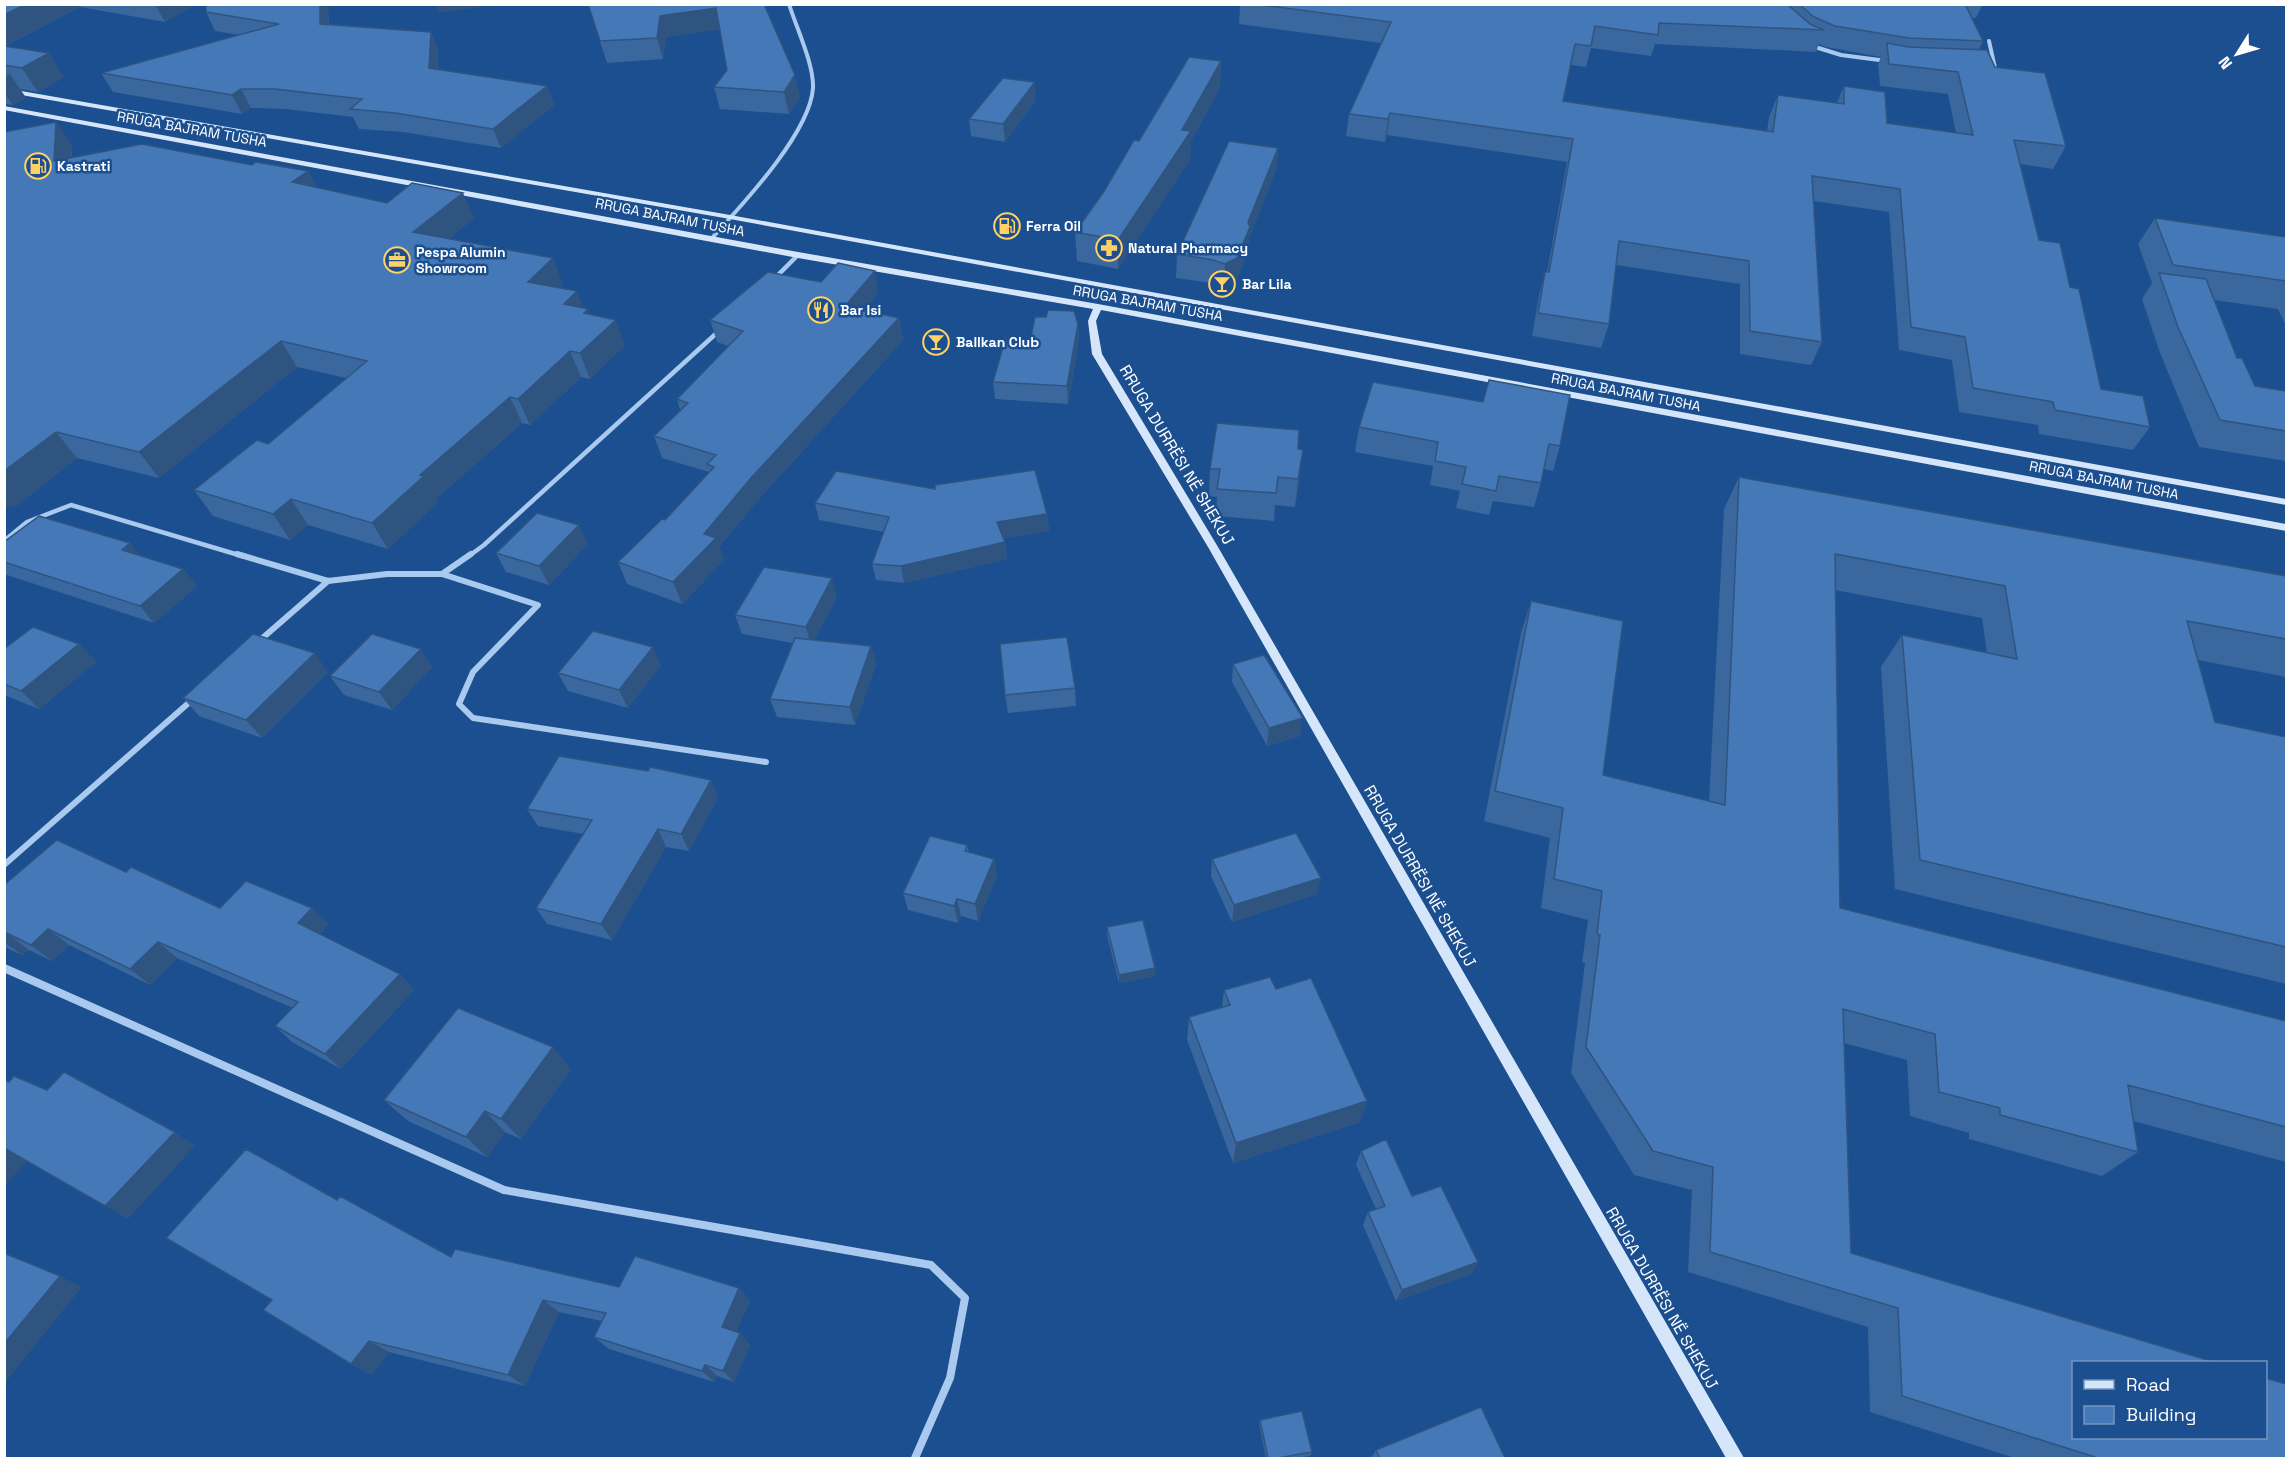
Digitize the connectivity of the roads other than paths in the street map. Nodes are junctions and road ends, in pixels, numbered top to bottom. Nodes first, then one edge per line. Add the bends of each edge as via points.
1 (789, 4) edge
2 (1989, 41) dead end
3 (1806, 43) edge
4 (1890, 62) edge
5 (1984, 68) edge
6 (4, 90) edge
7 (4, 108) edge
8 (730, 218) junction
9 (712, 238) junction
10 (798, 255) junction
11 (767, 286) edge
12 (1098, 307) junction
13 (729, 322) edge
14 (2286, 502) edge
15 (2286, 528) edge
16 (4, 541) edge
17 (442, 574) junction
18 (328, 581) junction
19 (256, 644) edge
20 (202, 691) edge
21 (766, 762) dead end
22 (4, 865) edge
23 (4, 968) edge
24 (915, 1458) edge
25 (1735, 1458) edge

1 - 8 street via 814,86 809,108 778,159
2 - 5 street via 1995,68
3 - 4 street via 1841,55
6 - 8 main road, RRUGA BAJRAM TUSHA
7 - 9 main road, RRUGA BAJRAM TUSHA
8 - 9 street
8 - 14 main road, RRUGA BAJRAM TUSHA
9 - 10 main road, RRUGA BAJRAM TUSHA
10 - 11 street
10 - 12 main road, RRUGA BAJRAM TUSHA
12 - 15 main road, RRUGA BAJRAM TUSHA
12 - 25 main road, RRUGA DURRËSI NË SHEKUJ via 1092,321 1097,354 1213,547
13 - 17 street via 484,545
16 - 18 street via 27,522 70,505
17 - 18 street via 387,574
17 - 21 street via 538,605 473,672 459,704 473,718
18 - 19 street
20 - 22 street
23 - 24 street via 504,1190 931,1265 965,1298 951,1378

